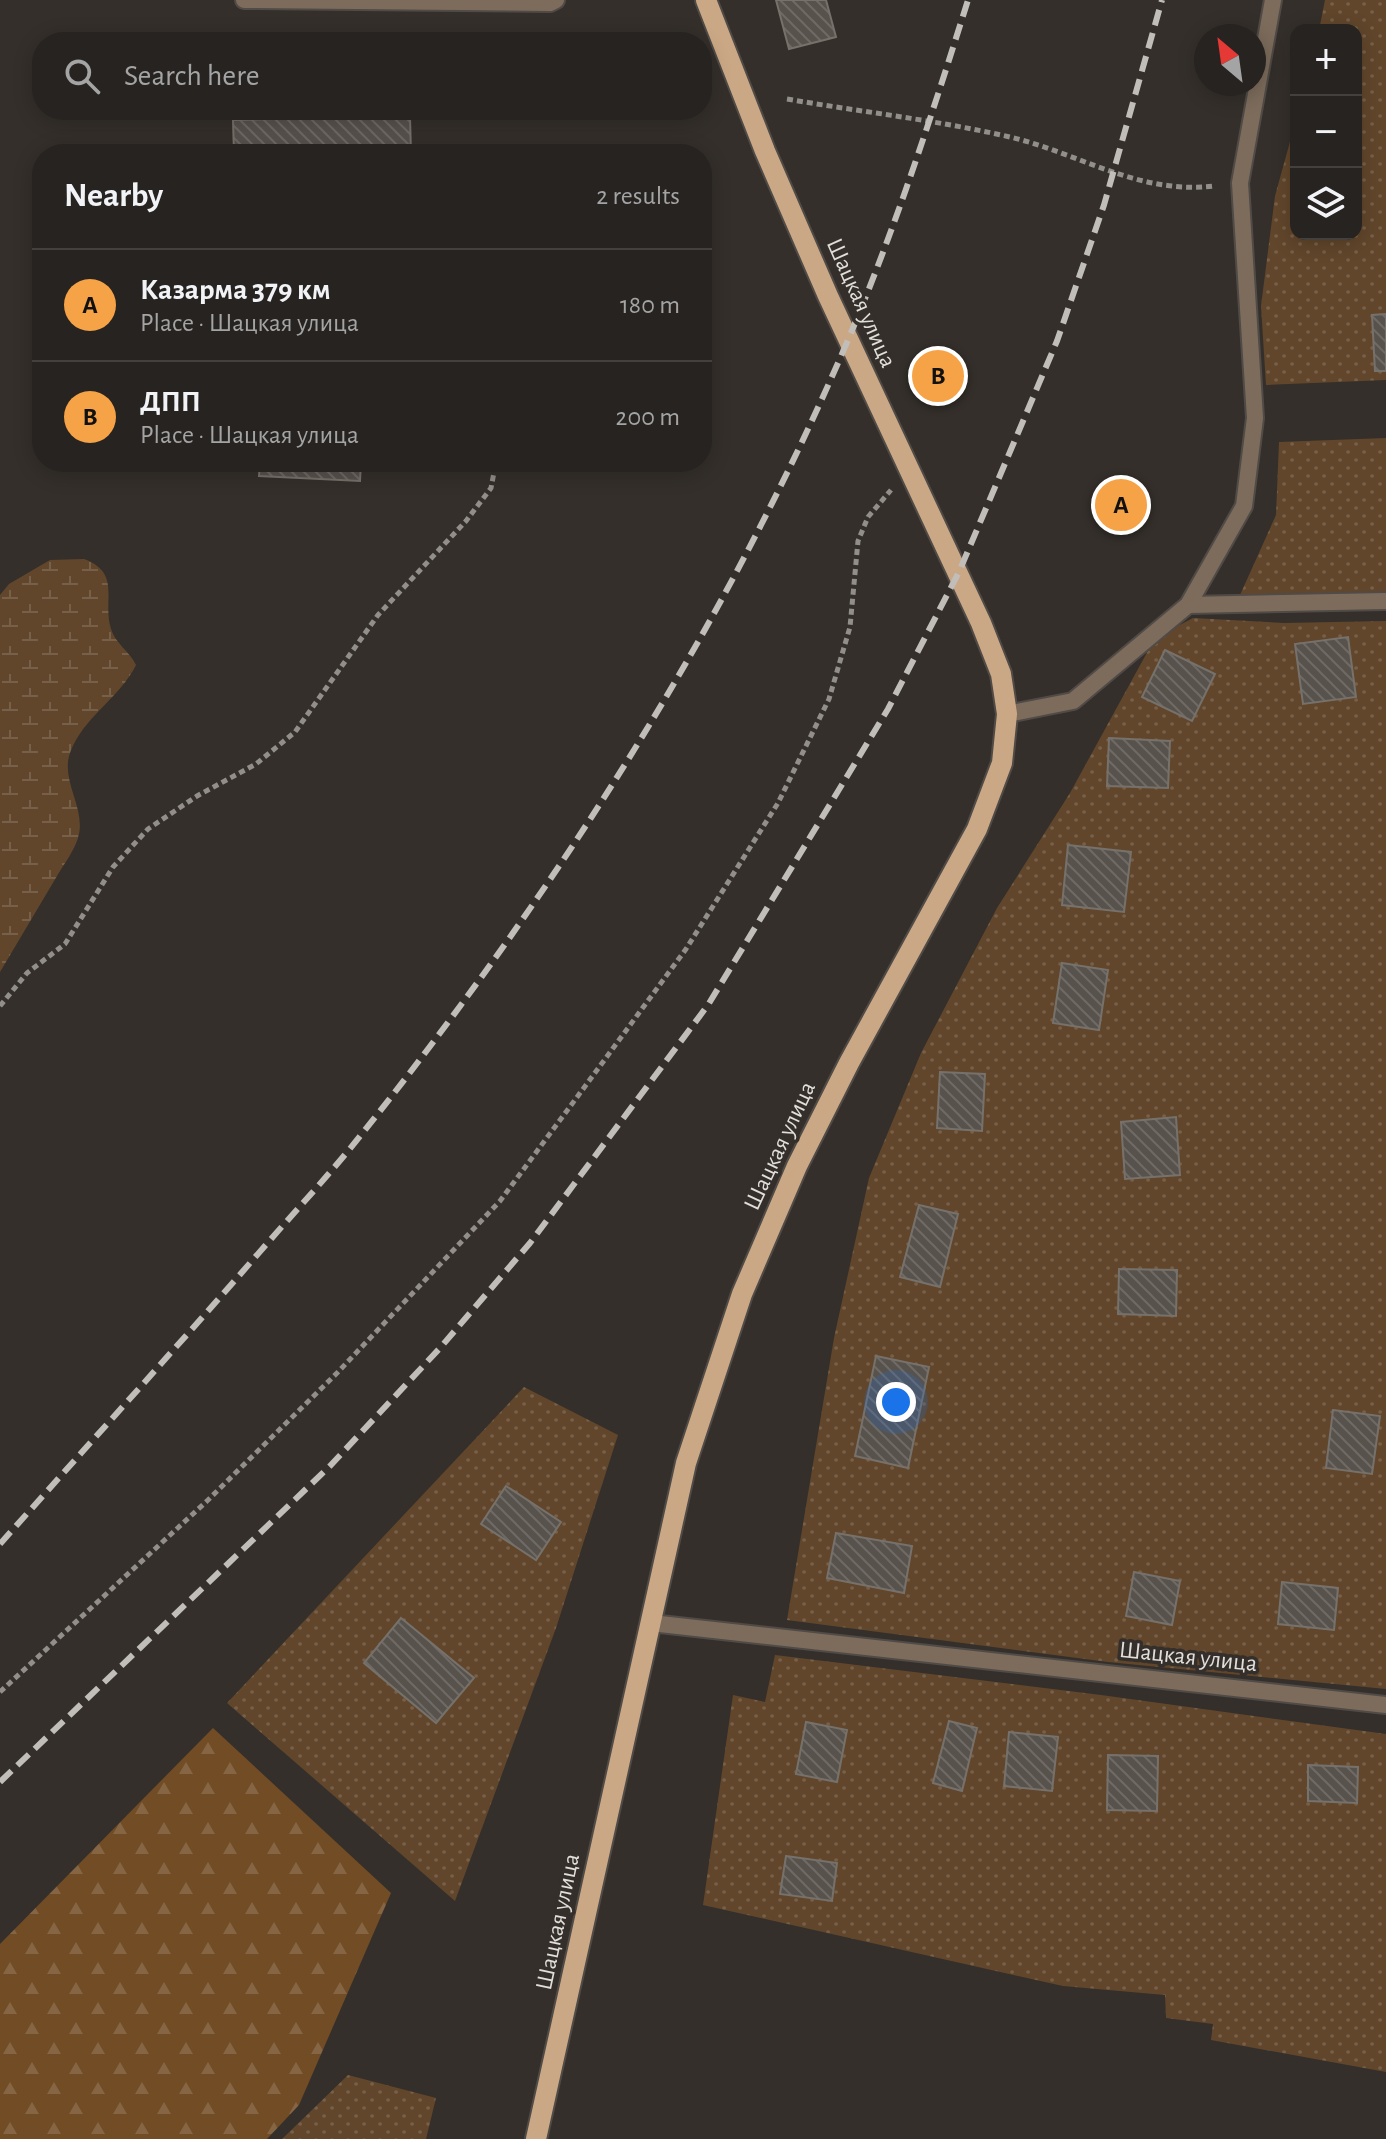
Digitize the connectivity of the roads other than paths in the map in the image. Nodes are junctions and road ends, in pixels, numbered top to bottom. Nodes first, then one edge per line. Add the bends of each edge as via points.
1 (244, 0) edge
2 (556, 0) edge
3 (706, 0) edge
4 (1273, 0) edge
5 (1386, 601) edge
6 (1188, 605) junction
7 (1007, 714) junction
8 (651, 1623) junction
9 (1386, 1705) edge
10 (536, 2139) edge

1 - 2 street
3 - 7 main road, Шацкая улица via 828,296 959,572 1001,674
4 - 6 street via 1240,183 1255,418 1244,506
5 - 6 street
6 - 7 street via 1073,701
7 - 8 main road, Шацкая улица via 1002,763 977,829 797,1166 742,1294 686,1463
8 - 9 street, Шацкая улица
8 - 10 main road, Шацкая улица

